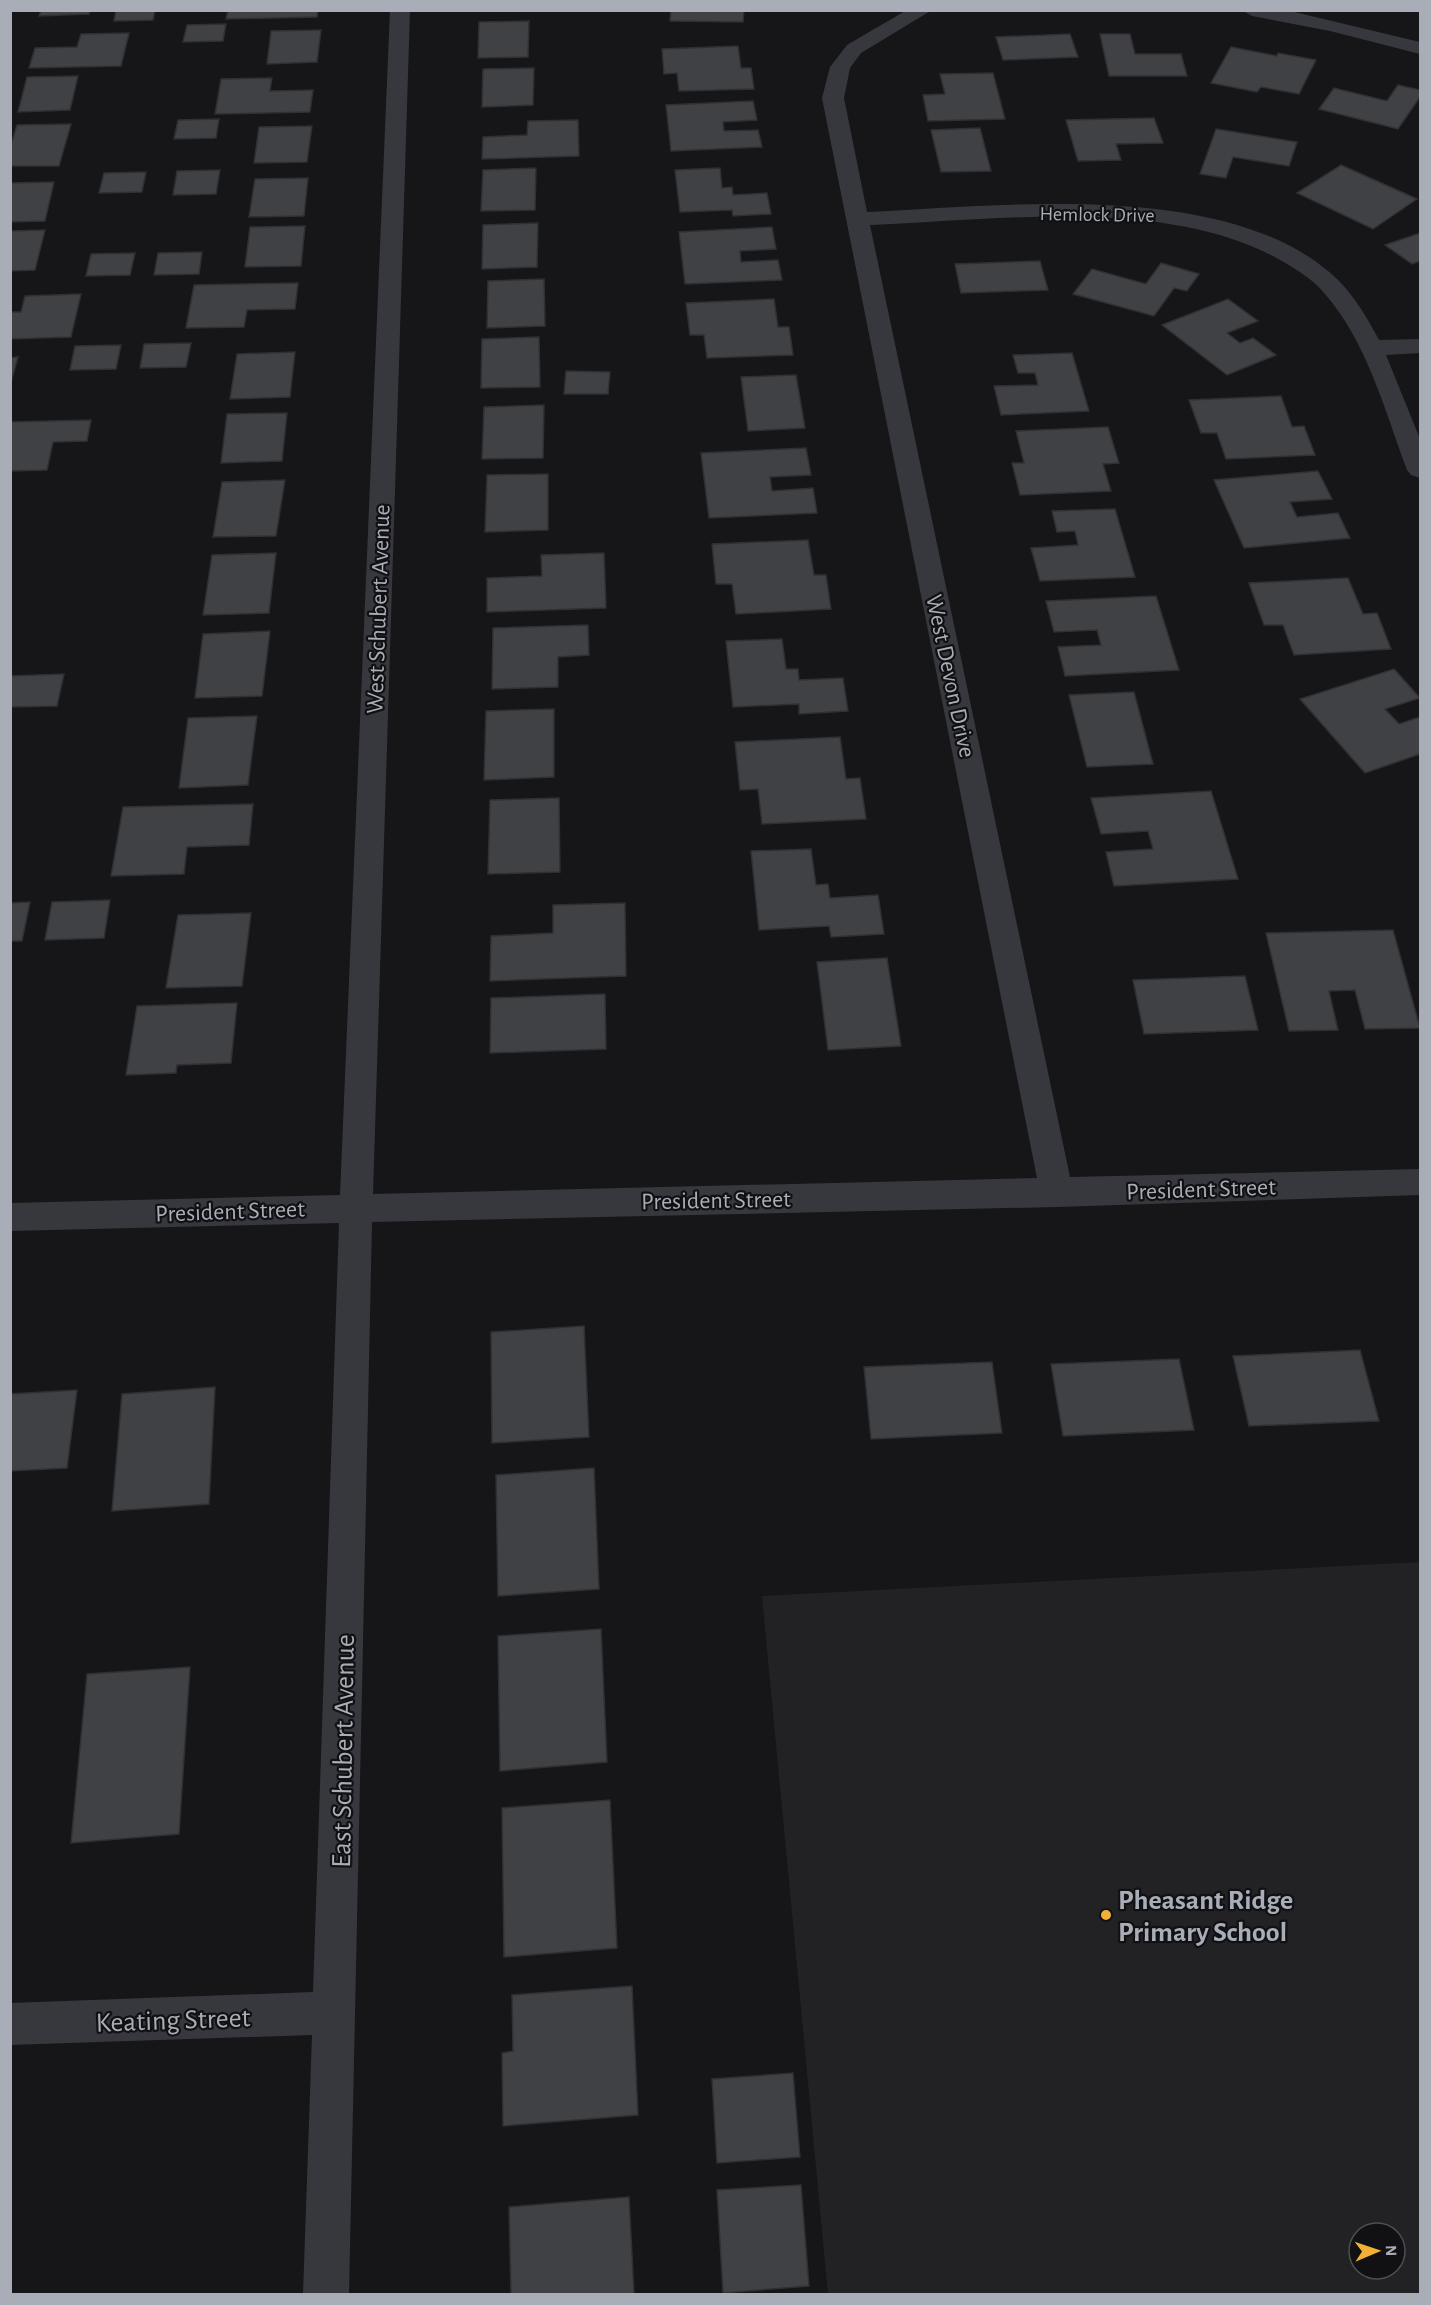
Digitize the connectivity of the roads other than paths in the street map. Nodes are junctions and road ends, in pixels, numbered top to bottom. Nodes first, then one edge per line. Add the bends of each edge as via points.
1 (400, 10) edge
2 (922, 10) edge
3 (1252, 10) edge
4 (1420, 48) edge
5 (856, 219) junction
6 (1420, 346) edge
7 (1370, 348) junction
8 (1420, 470) edge
9 (1420, 1182) edge
10 (1057, 1193) junction
11 (356, 1207) junction
12 (10, 1217) edge
13 (335, 2013) junction
14 (10, 2024) edge
15 (326, 2295) edge

1 - 11 street, West Schubert Avenue
2 - 5 street, West Devon Drive via 854,49 840,67 833,98
3 - 4 street
5 - 7 street, Hemlock Drive via 1132,211 1212,225 1257,240 1312,271 1332,287
5 - 10 street, West Devon Drive
6 - 7 street
7 - 8 street, Hemlock Drive
9 - 10 street, President Street
10 - 11 street, President Street
11 - 12 street, President Street
11 - 13 street, East Schubert Avenue
13 - 14 street, Keating Street
13 - 15 street, East Schubert Avenue

